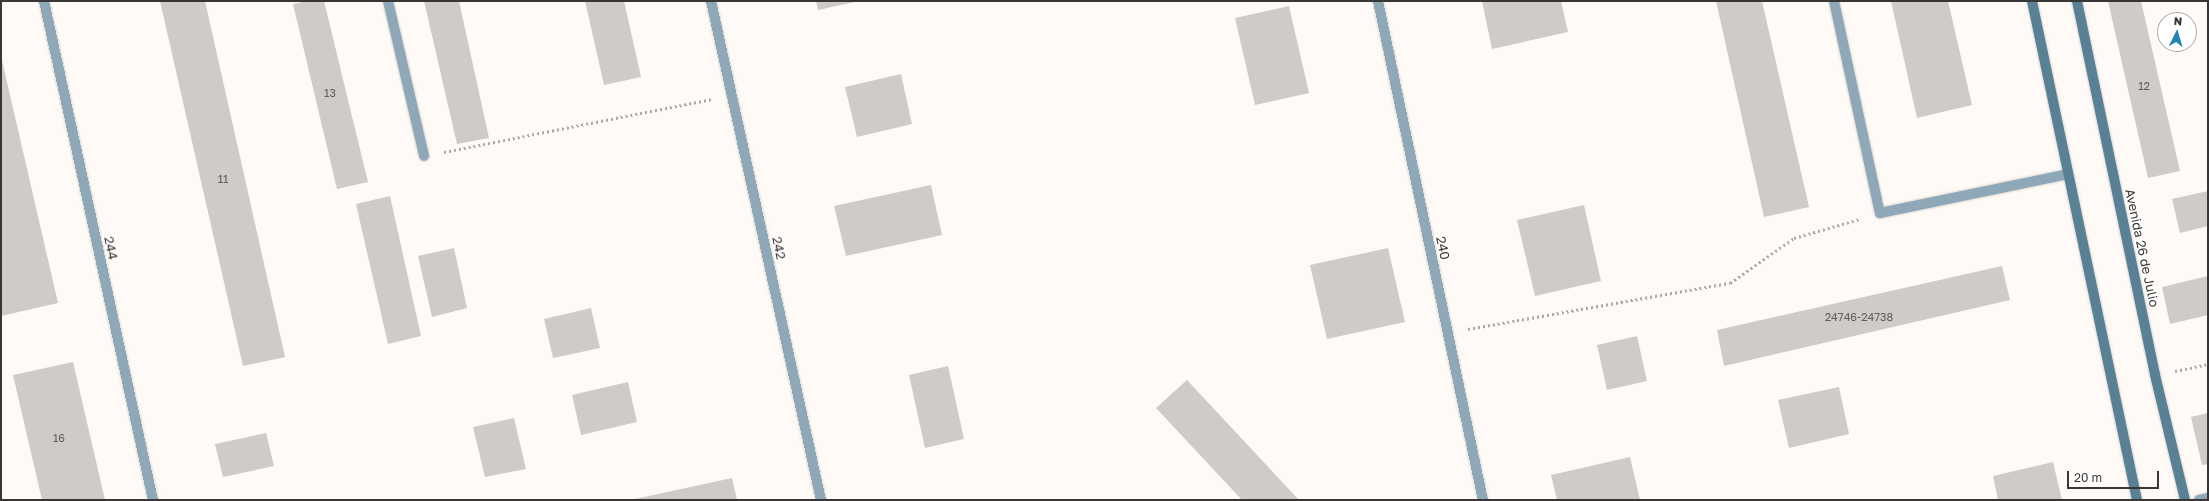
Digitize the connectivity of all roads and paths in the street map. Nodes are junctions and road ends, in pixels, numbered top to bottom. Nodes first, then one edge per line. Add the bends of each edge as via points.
1 (44, 1) edge
2 (388, 1) edge
3 (711, 1) edge
4 (1378, 1) edge
5 (1834, 1) edge
6 (2032, 1) edge
7 (2077, 1) edge
8 (732, 95) junction
9 (424, 156) joint
10 (2068, 174) junction
11 (1880, 214) junction
12 (1448, 333) junction
13 (2208, 364) edge
14 (2155, 375) junction
15 (2208, 498) edge
16 (152, 500) edge
17 (821, 500) edge
18 (1483, 500) edge
19 (2137, 500) edge
20 (2185, 500) edge
21 (2199, 500) edge

1 - 16 street, 244
2 - 9 street
3 - 8 street, 242
4 - 12 street, 240
5 - 11 street
6 - 10 street
7 - 14 street, Avenida 26 de Julio
8 - 9 path
8 - 17 street, 242
10 - 11 street
10 - 19 street
11 - 12 path via 1794,238 1730,283
12 - 18 street, 240
13 - 14 path
14 - 20 street, Avenida 26 de Julio
15 - 21 street

